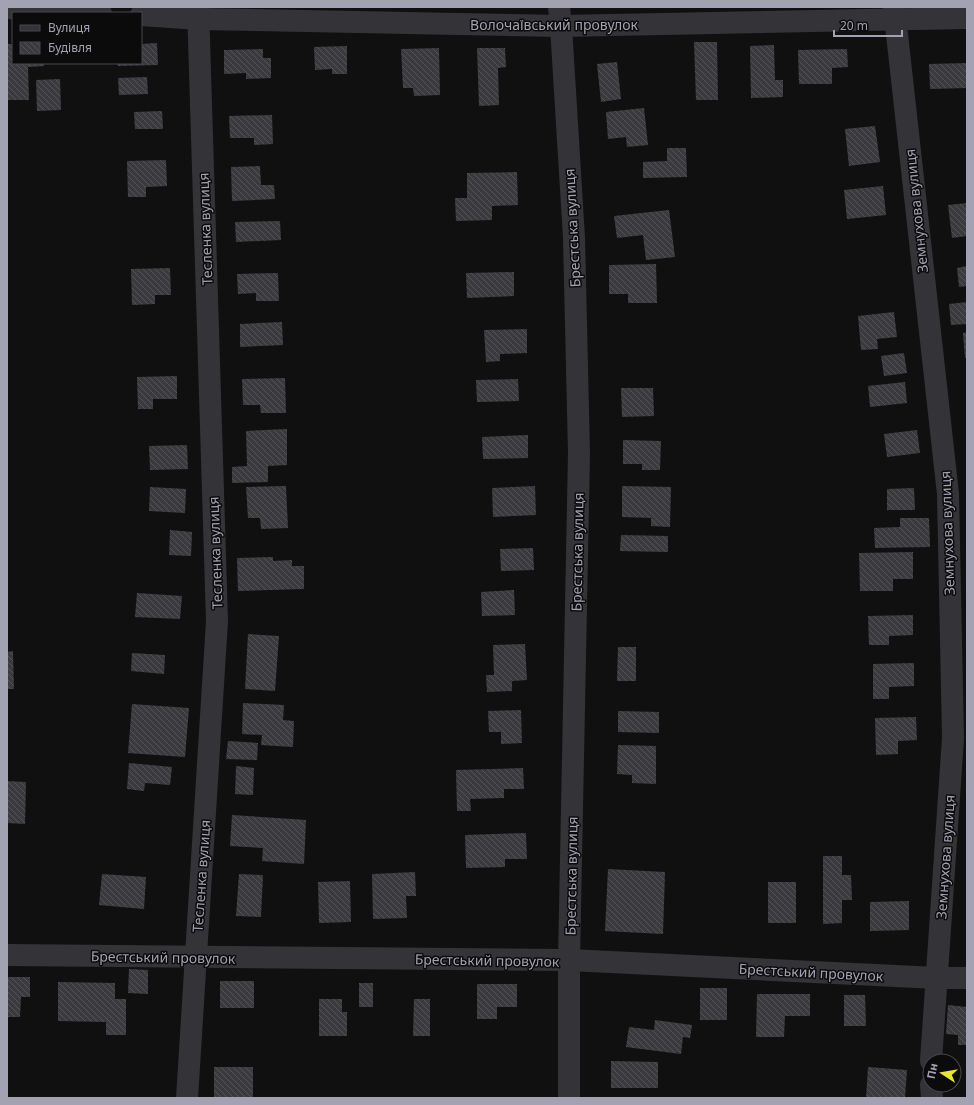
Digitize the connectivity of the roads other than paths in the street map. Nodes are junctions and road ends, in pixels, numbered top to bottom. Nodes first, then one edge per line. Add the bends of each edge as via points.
1 (7, 8) edge
2 (82, 12) edge
3 (198, 13) edge
4 (894, 13) edge
5 (142, 15) edge
6 (560, 16) edge
7 (967, 18) edge
8 (7, 955) edge
9 (196, 957) junction
10 (570, 960) junction
11 (937, 978) junction
12 (967, 978) edge
13 (932, 1053) edge
14 (187, 1098) edge
15 (569, 1098) edge

1 - 2 street
3 - 5 street, Волочаївський провулок
3 - 6 street, Волочаївський провулок
3 - 9 street, Тесленка вулиця via 217,621
4 - 6 street, Волочаївський провулок
4 - 7 street, Волочаївський провулок
4 - 11 street, Земнухова вулиця via 948,494 953,738
6 - 10 street, Брестська вулиця via 574,238 579,453
8 - 9 street, Брестський провулок
9 - 10 street, Брестський провулок
9 - 14 street, Тесленка вулиця
10 - 11 street, Брестський провулок
10 - 15 street, Брестська вулиця
11 - 12 street, Брестський провулок
11 - 13 street, Земнухова вулиця

